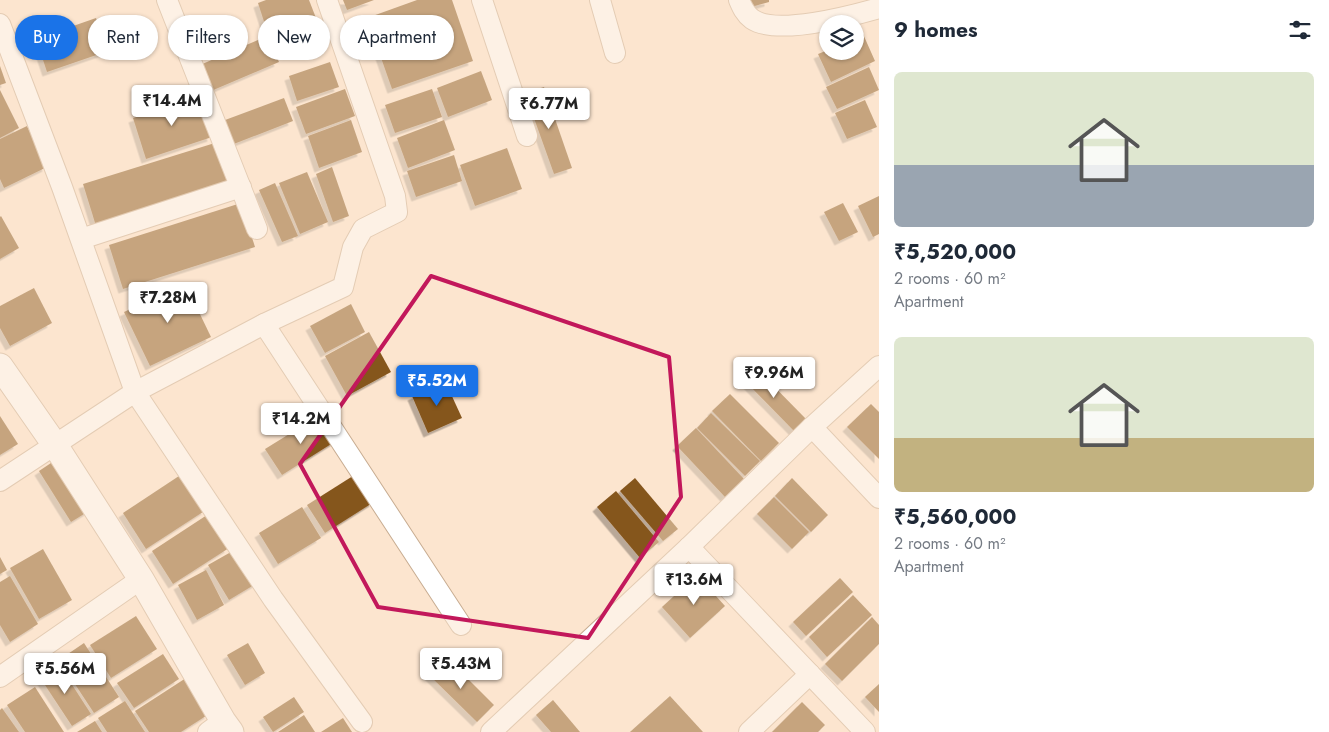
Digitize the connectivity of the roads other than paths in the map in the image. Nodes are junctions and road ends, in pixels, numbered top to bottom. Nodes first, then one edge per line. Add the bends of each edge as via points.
1 (167, 0) edge
2 (327, 0) edge
3 (482, 0) edge
4 (600, 0) edge
5 (739, 0) edge
6 (879, 8) edge
7 (0, 24) edge
8 (615, 53) dead end
9 (527, 136) dead end
10 (241, 187) junction
11 (258, 229) dead end
12 (80, 239) junction
13 (264, 324) junction
14 (0, 366) edge
15 (879, 366) edge
16 (135, 392) junction
17 (812, 427) junction
18 (55, 445) junction
19 (0, 482) edge
20 (879, 498) edge
21 (689, 547) junction
22 (141, 579) junction
23 (462, 625) dead end
24 (810, 674) junction
25 (0, 677) edge
26 (362, 722) dead end
27 (220, 728) edge
28 (491, 732) edge
29 (748, 732) edge
30 (865, 732) edge

1 - 10 street
2 - 13 street via 395,196 397,212 363,229 354,247 343,287
3 - 9 street
4 - 8 street
5 - 6 street via 752,19 767,25 792,26
7 - 12 street
10 - 11 street
10 - 12 street
12 - 16 street
13 - 16 street
13 - 23 street
14 - 18 street
15 - 17 street
16 - 18 street
16 - 26 street via 274,599
17 - 20 street
17 - 21 street
18 - 19 street
18 - 22 street
21 - 24 street
21 - 28 street
22 - 25 street
22 - 27 street
24 - 29 street
24 - 30 street

